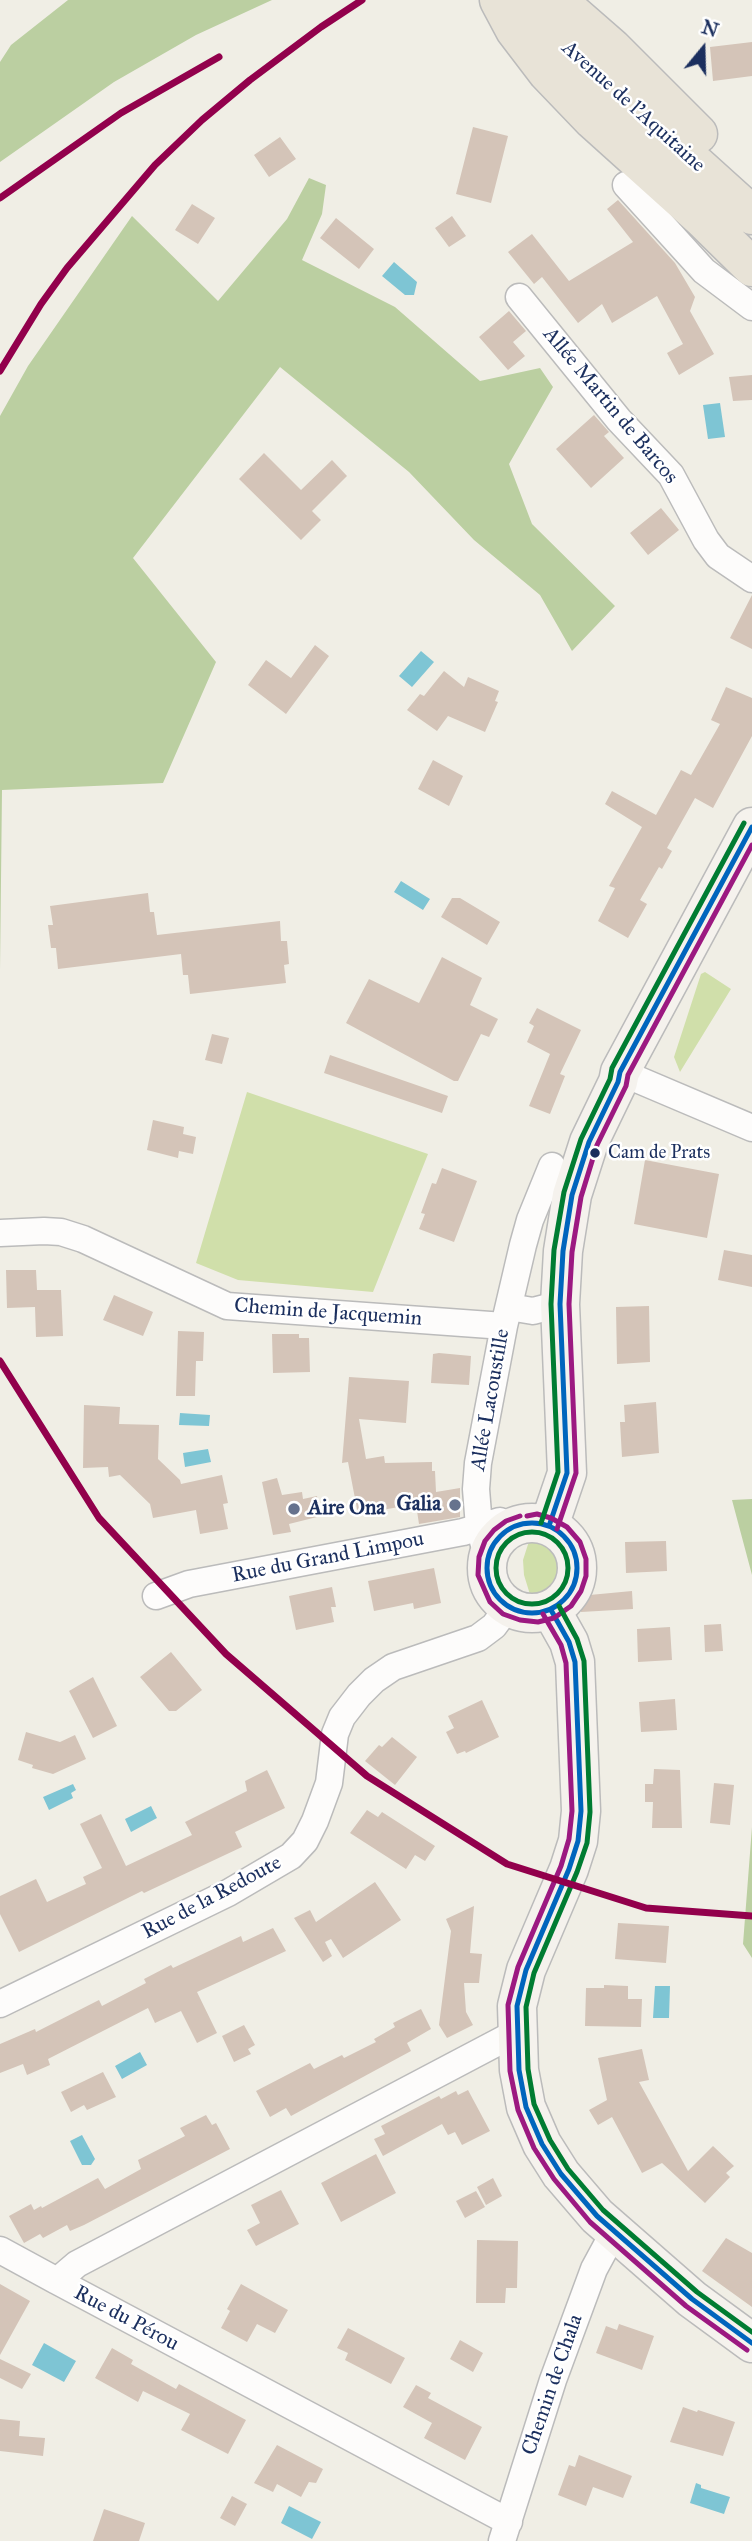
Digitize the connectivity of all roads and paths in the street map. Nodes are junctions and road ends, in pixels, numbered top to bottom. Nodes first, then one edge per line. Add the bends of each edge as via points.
1 (499, 0) edge
2 (513, 0) edge
3 (557, 0) edge
4 (626, 185) dead end
5 (752, 187) edge
6 (752, 215) edge
7 (752, 267) edge
8 (519, 297) dead end
9 (752, 307) edge
10 (752, 579) edge
11 (752, 827) edge
12 (620, 1072) junction
13 (752, 1128) edge
14 (552, 1166) dead end
15 (0, 1233) edge
16 (560, 1304) junction
17 (506, 1317) junction
18 (549, 1526) junction
19 (495, 1534) junction
20 (156, 1596) dead end
21 (508, 1607) junction
22 (551, 1610) junction
23 (0, 2004) edge
24 (517, 2036) junction
25 (614, 2232) junction
26 (0, 2250) edge
27 (57, 2281) junction
28 (752, 2343) edge
29 (505, 2532) edge

1 - 7 main road via 547,72
2 - 6 main road, Avenue de l'Aquitaine
3 - 5 main road, Avenue de l'Aquitaine
4 - 9 street via 704,271
8 - 10 street, Allée Martin de Barcos via 619,421 671,475 718,556
11 - 12 main road
12 - 13 street
12 - 16 main road via 572,1195
14 - 17 street, Allée Lacoustille via 530,1220
15 - 17 street, Chemin de Jacquemin via 61,1232 83,1239 227,1306
16 - 17 street, Allée Lacoustille
16 - 18 main road via 567,1473
17 - 19 street, Allée Lacoustille via 478,1463 477,1492
18 - 19 main road via 537,1523
18 - 22 main road via 572,1546 578,1575 568,1595
19 - 20 street, Rue du Grand Limpou via 190,1584
19 - 21 main road via 487,1573 498,1598
21 - 22 main road via 537,1614
21 - 23 street, Rue de la Redoute via 478,1638 393,1667 359,1695 335,1734 329,1783 316,1821 291,1856 228,1893
22 - 24 main road via 575,1662 581,1811 569,1869 526,1970 517,2007
24 - 25 main road via 526,2107 542,2144 561,2174
24 - 27 street, Rue du Pérou via 491,2045 89,2257
25 - 28 main road
25 - 29 street, Chemin de Chala via 594,2269 553,2380
26 - 27 street
27 - 29 street, Rue du Pérou

